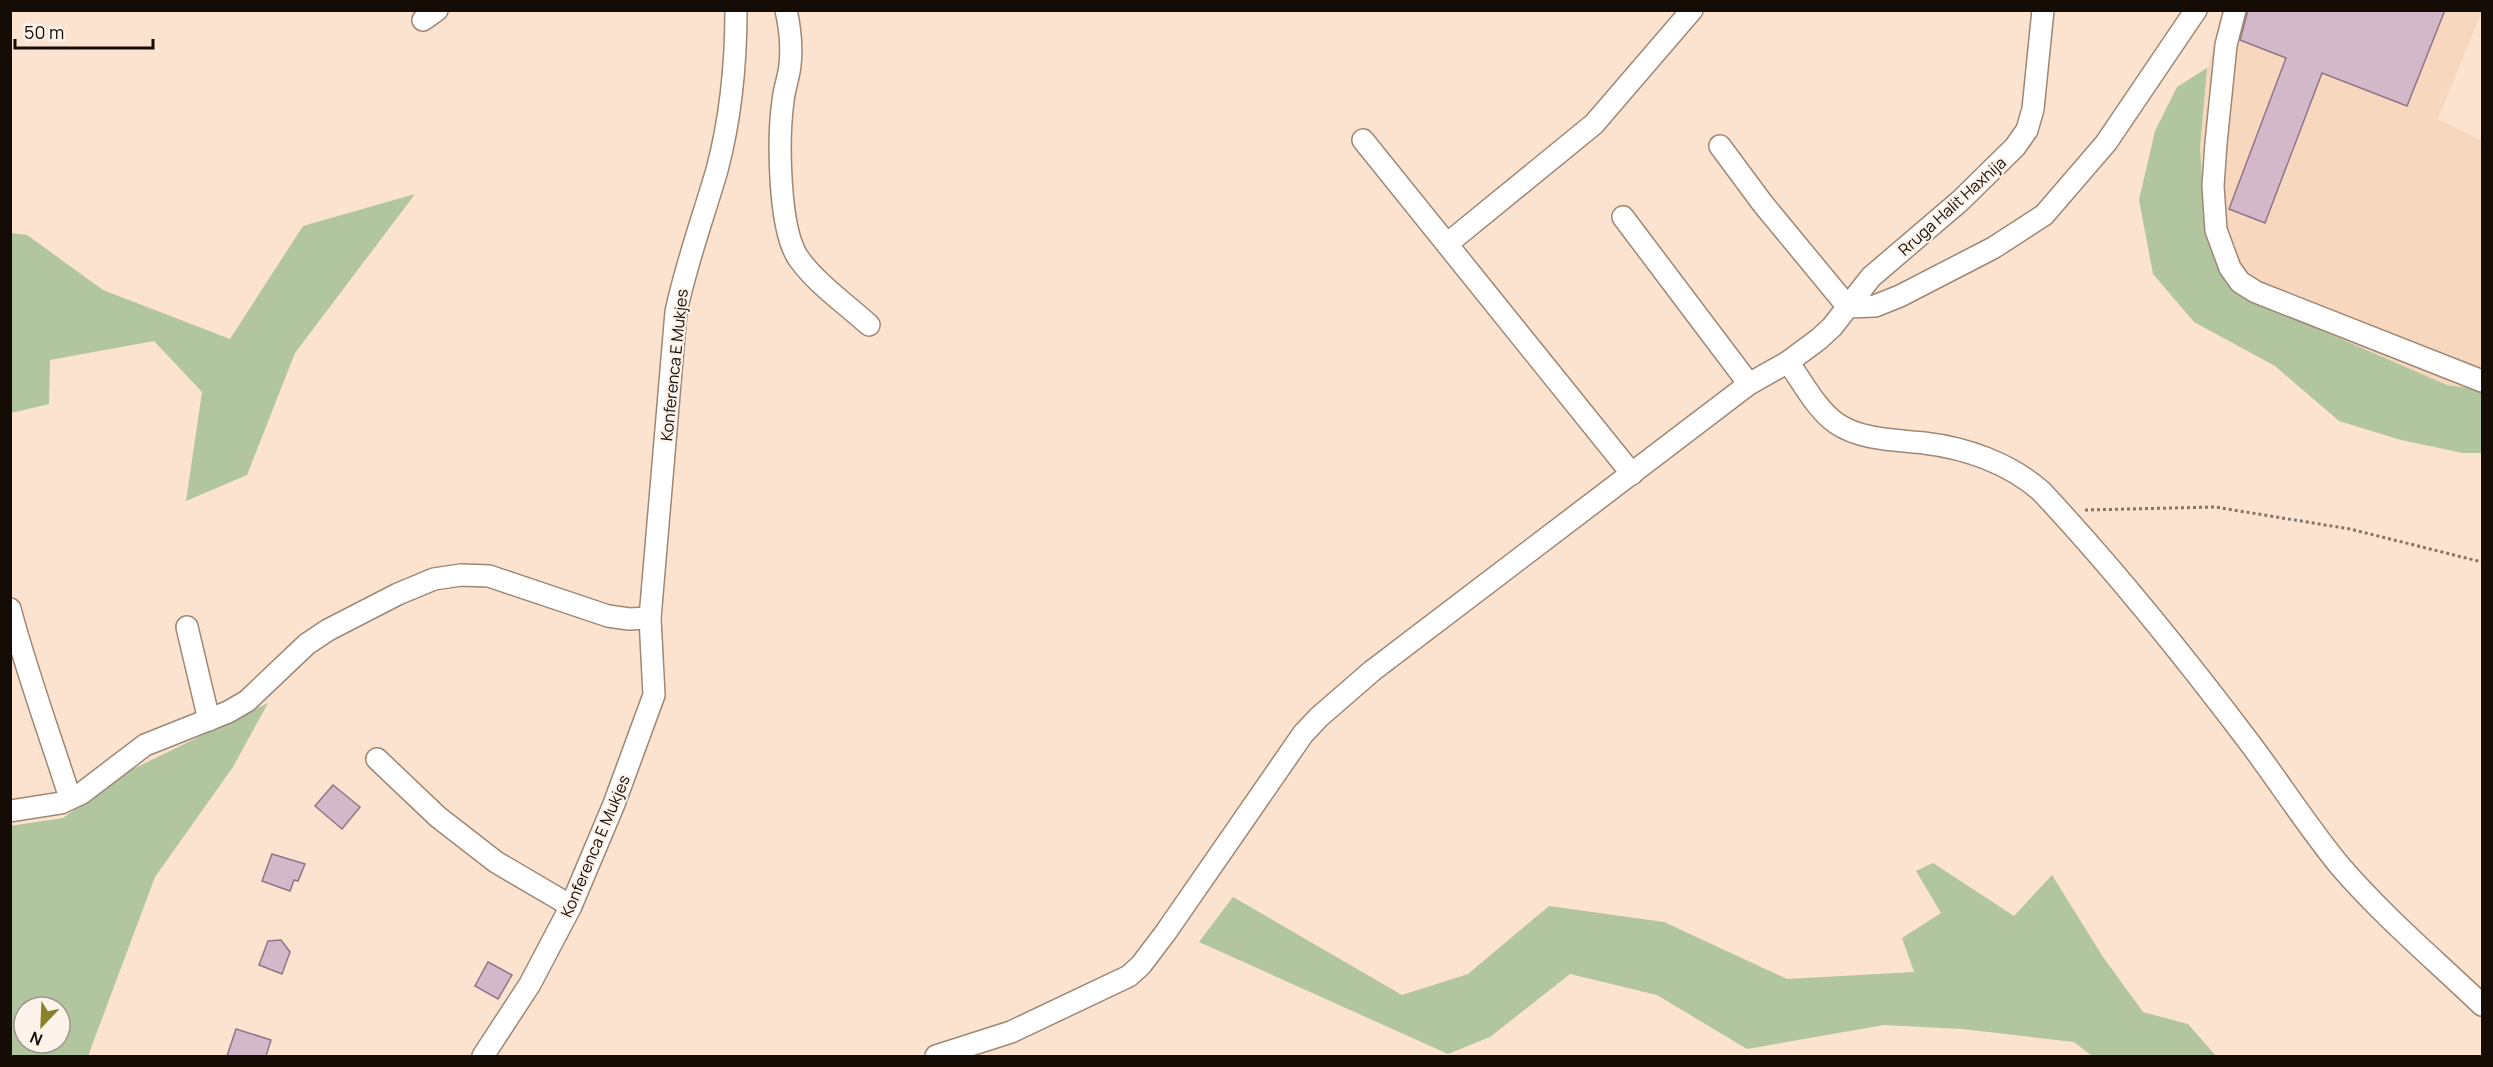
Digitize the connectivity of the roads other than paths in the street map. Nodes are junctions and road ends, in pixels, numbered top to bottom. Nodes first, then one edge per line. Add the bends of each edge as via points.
1 (736, 10) edge
2 (786, 10) edge
3 (1692, 10) edge
4 (2043, 10) edge
5 (2196, 10) edge
6 (2235, 10) edge
7 (1363, 140) dead end
8 (1720, 146) dead end
9 (1623, 217) dead end
10 (1447, 244) junction
11 (1848, 307) junction
12 (869, 325) dead end
13 (1788, 362) junction
14 (2482, 381) edge
15 (1749, 384) junction
16 (1632, 474) junction
17 (10, 609) edge
18 (650, 618) junction
19 (187, 627) dead end
20 (209, 720) junction
21 (377, 759) dead end
22 (70, 798) junction
23 (10, 811) edge
24 (571, 906) junction
25 (2482, 1005) edge
26 (483, 1056) edge
27 (936, 1056) edge

1 - 18 street, Konferenca E Mukjes via 735,77 725,137 676,312
2 - 12 street via 790,67 784,86 780,178 789,234 798,257 817,279
3 - 10 street via 1594,124
4 - 11 street, Rruga Halit Haxhija via 2033,109 2027,130 1960,201 1871,277
5 - 11 street via 2106,143 2044,215 1993,248 1900,296 1875,306
6 - 14 street via 2226,45 2213,186 2216,230 2230,268 2240,282 2256,292
7 - 10 street
8 - 11 street
9 - 15 street
10 - 16 street
11 - 13 street, Rruga Halit Haxhija via 1819,339
13 - 15 street, Rruga Halit Haxhija
13 - 25 street via 1824,413 1836,423 1869,435 1927,443 1984,457 2025,477 2061,511 2205,684 2340,866 2381,911
15 - 16 street, Rruga Halit Haxhija
16 - 27 street, Rruga Halit Haxhija via 1372,671 1318,717 1287,754 1166,932 1129,976 1011,1032
17 - 22 street
18 - 20 street via 608,616 489,576 434,579 328,630 307,644 247,701
18 - 24 street, Konferenca E Mukjes via 654,695
19 - 20 street
20 - 22 street via 146,745
21 - 24 street via 438,817 496,862
22 - 23 street via 62,803
24 - 26 street, Konferenca E Mukjes via 530,984

